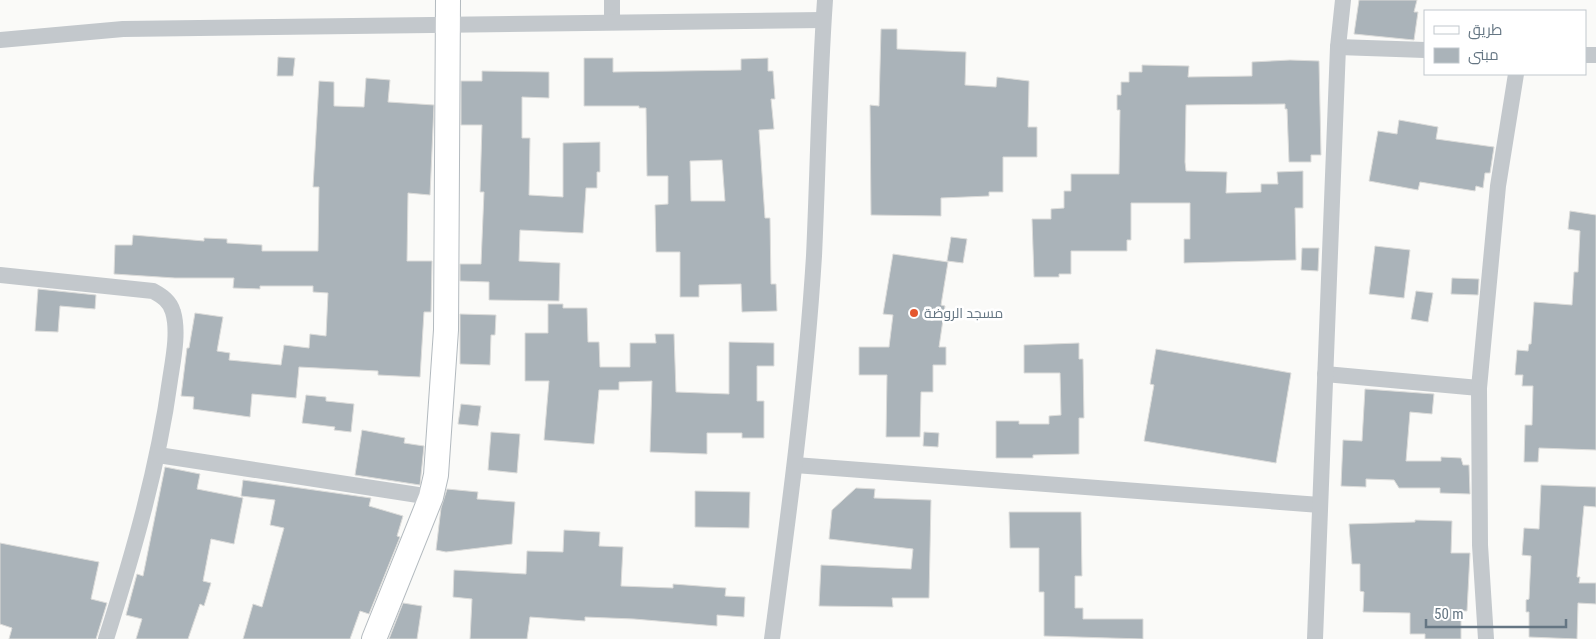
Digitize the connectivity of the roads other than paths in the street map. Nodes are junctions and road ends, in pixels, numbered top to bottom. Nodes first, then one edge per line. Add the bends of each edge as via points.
1 (448, 0) edge
2 (612, 0) edge
3 (824, 0) edge
4 (1342, 0) edge
5 (823, 20) junction
6 (612, 21) junction
7 (449, 24) junction
8 (0, 40) edge
9 (1338, 46) junction
10 (1424, 50) edge
11 (1516, 75) edge
12 (0, 275) edge
13 (1326, 374) junction
14 (1479, 388) junction
15 (158, 455) junction
16 (795, 464) junction
17 (431, 496) junction
18 (1320, 505) junction
19 (106, 639) edge
20 (374, 639) edge
21 (772, 639) edge
22 (1315, 639) edge
23 (1486, 639) edge

1 - 7 street
2 - 6 street
3 - 5 street
4 - 9 street
5 - 6 street
5 - 16 street via 814,257
6 - 7 street
7 - 8 street via 124,29
7 - 17 street via 446,330 436,475
9 - 10 street
9 - 13 street
11 - 14 street via 1498,186
12 - 15 street via 140,288 153,291 169,303 175,322 173,364
13 - 14 street
13 - 18 street
14 - 23 street via 1480,545
15 - 17 street
15 - 19 street
16 - 18 street
16 - 21 street
17 - 20 street
18 - 22 street

